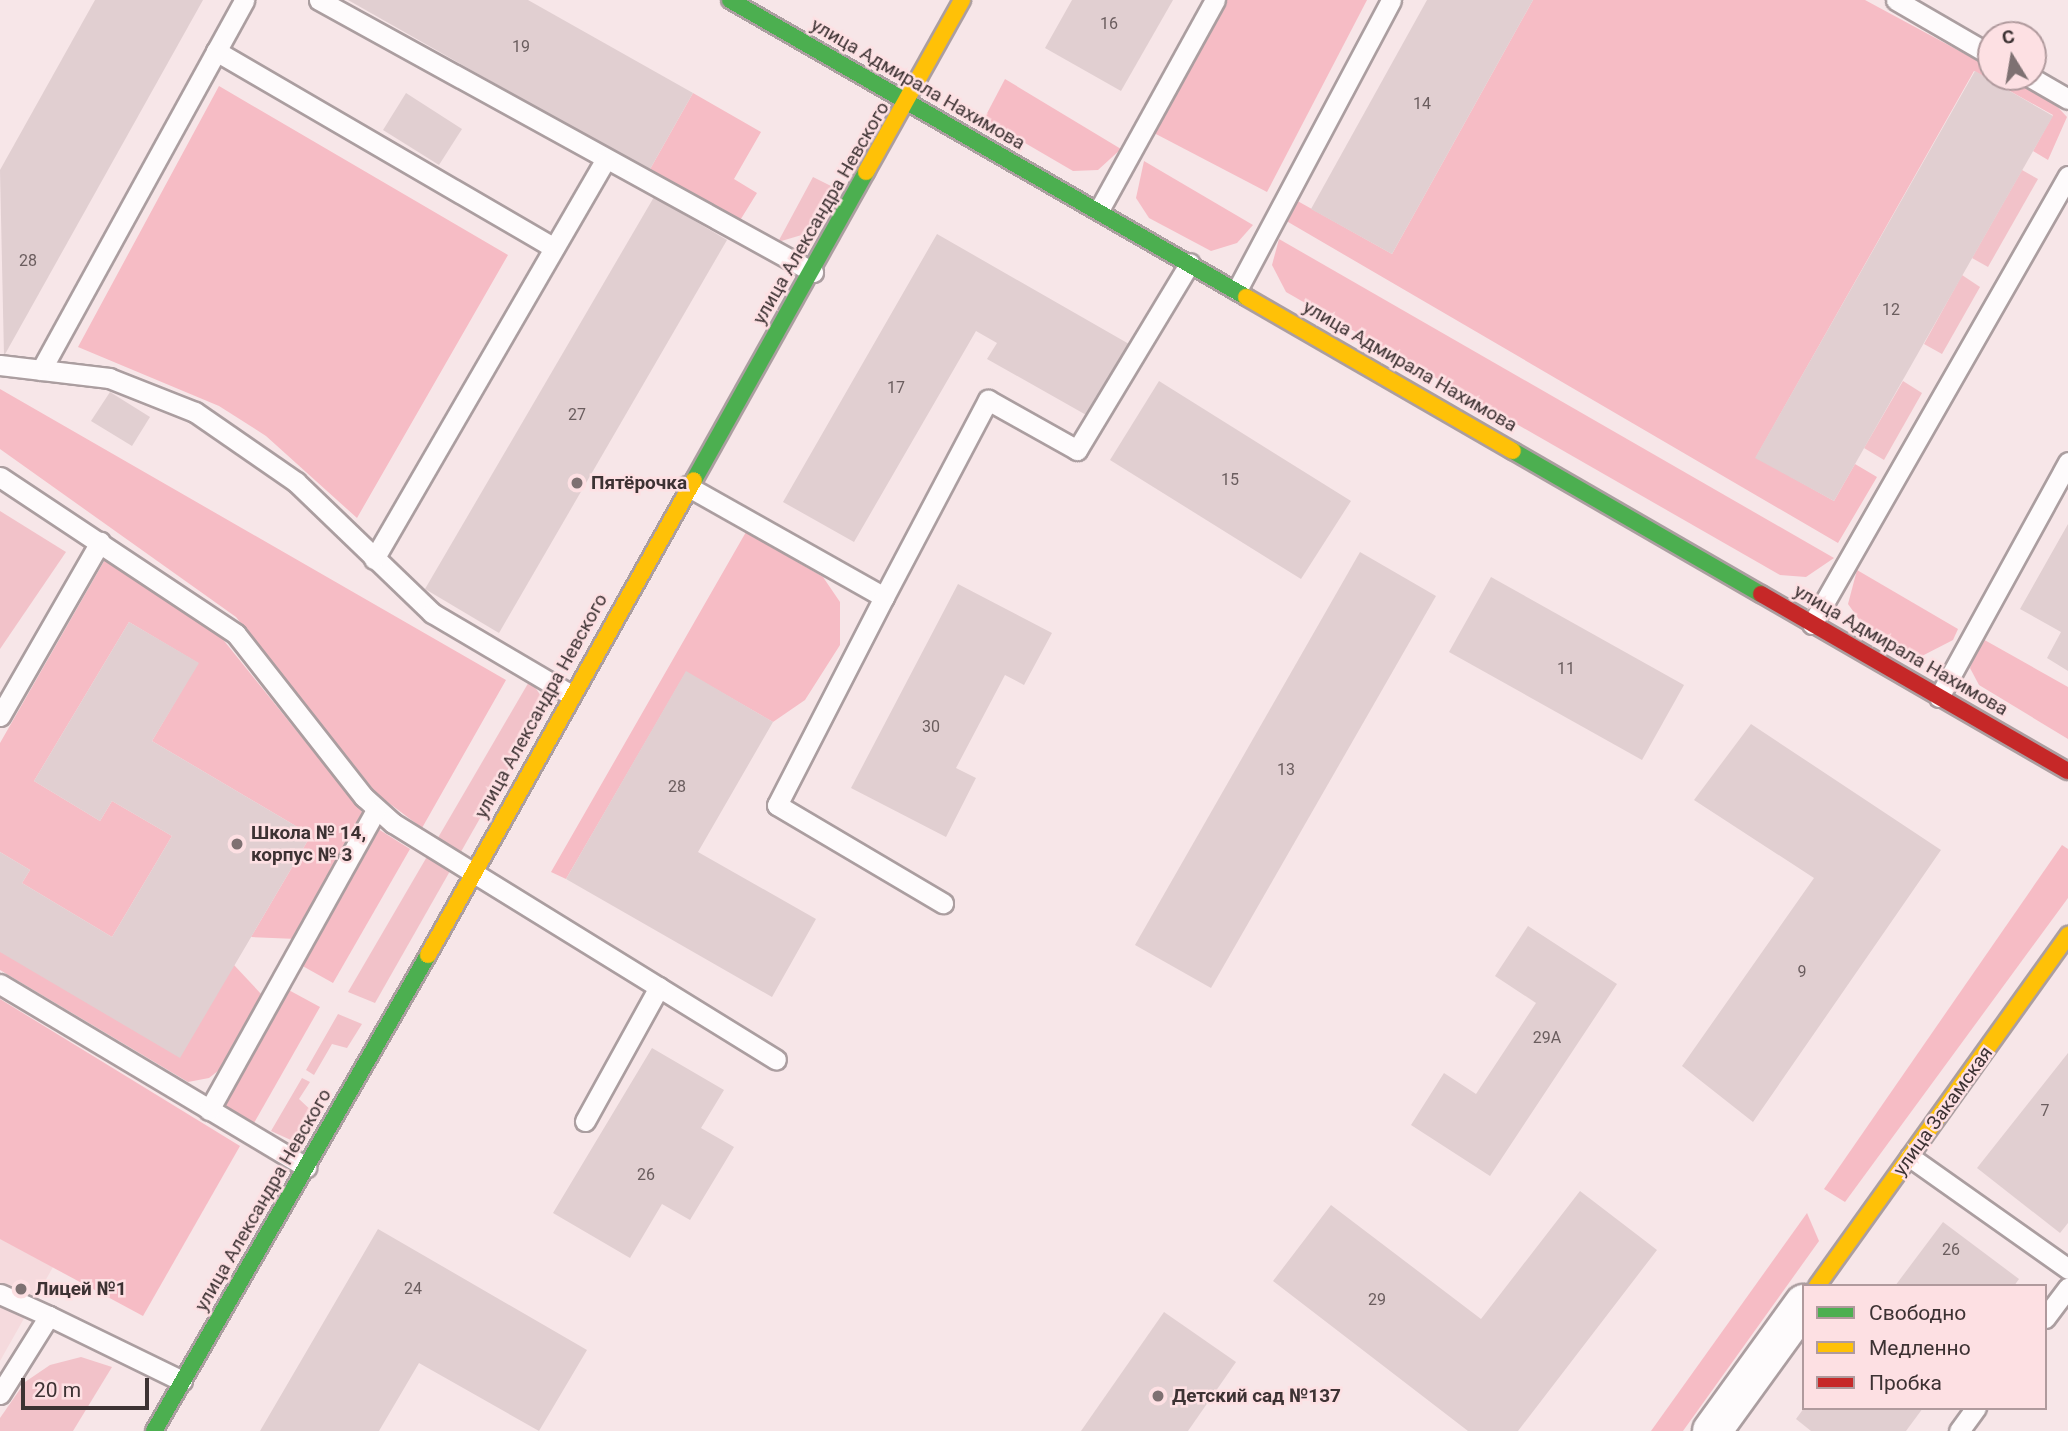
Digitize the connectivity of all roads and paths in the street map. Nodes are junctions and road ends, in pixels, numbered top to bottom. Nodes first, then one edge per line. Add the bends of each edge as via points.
1 (244, 0) edge
2 (319, 0) edge
3 (730, 0) edge
4 (962, 0) edge
5 (1215, 0) edge
6 (1391, 0) edge
7 (1896, 0) edge
8 (1977, 47) edge
9 (216, 51) junction
10 (2047, 87) edge
11 (2068, 99) edge
12 (908, 103) junction
13 (606, 159) junction
14 (2068, 176) edge
15 (1099, 210) junction
16 (554, 248) junction
17 (1190, 263) junction
18 (813, 272) junction
19 (1237, 290) junction
20 (0, 365) edge
21 (41, 370) junction
22 (2068, 462) edge
23 (0, 477) edge
24 (687, 486) junction
25 (100, 542) junction
26 (374, 559) junction
27 (884, 597) junction
28 (1812, 624) junction
29 (571, 695) junction
30 (1939, 697) junction
31 (0, 716) edge
32 (2068, 771) edge
33 (376, 810) junction
34 (473, 872) junction
35 (943, 903) dead end
36 (2068, 935) edge
37 (0, 984) edge
38 (659, 987) junction
39 (776, 1060) dead end
40 (209, 1110) junction
41 (585, 1121) dead end
42 (1910, 1157) junction
43 (306, 1167) junction
44 (2068, 1269) edge
45 (1818, 1284) edge
46 (2068, 1288) edge
47 (0, 1294) edge
48 (1802, 1307) edge
49 (2047, 1315) edge
50 (48, 1317) junction
51 (182, 1381) junction
52 (0, 1394) edge
53 (1975, 1410) edge
54 (154, 1431) edge
55 (1712, 1431) edge
56 (1959, 1431) edge

1 - 9 lane
2 - 13 lane
3 - 12 street, улица Адмирала Нахимова
4 - 12 street, улица Александра Невского
5 - 15 lane
6 - 19 lane
7 - 8 lane
9 - 16 lane
9 - 21 lane
10 - 11 lane
12 - 15 street, улица Адмирала Нахимова
12 - 18 street, улица Александра Невского
13 - 16 lane
13 - 18 lane
14 - 28 lane
15 - 17 street, улица Адмирала Нахимова
16 - 26 lane
17 - 19 street, улица Адмирала Нахимова
17 - 27 lane via 1077,450 988,400
18 - 24 street, улица Александра Невского
19 - 28 street, улица Адмирала Нахимова
20 - 21 lane
21 - 26 lane via 109,378 195,412 296,482
22 - 30 lane
23 - 25 lane
24 - 27 lane
24 - 29 street, улица Александра Невского
25 - 31 lane
25 - 33 lane via 236,634
26 - 29 lane via 432,613
27 - 35 lane via 777,805
28 - 30 street, улица Адмирала Нахимова
29 - 34 street, улица Александра Невского
30 - 32 street, улица Адмирала Нахимова
33 - 34 lane
33 - 40 lane
34 - 38 lane
34 - 43 street, улица Александра Невского
36 - 42 street, улица Закамская
37 - 40 lane
38 - 39 lane
38 - 41 lane
40 - 43 lane
42 - 44 lane
42 - 45 street, улица Закамская
43 - 51 street, улица Александра Невского
46 - 49 lane
47 - 50 lane
48 - 55 street
50 - 51 lane
50 - 52 lane
51 - 54 street, улица Александра Невского
53 - 56 lane

